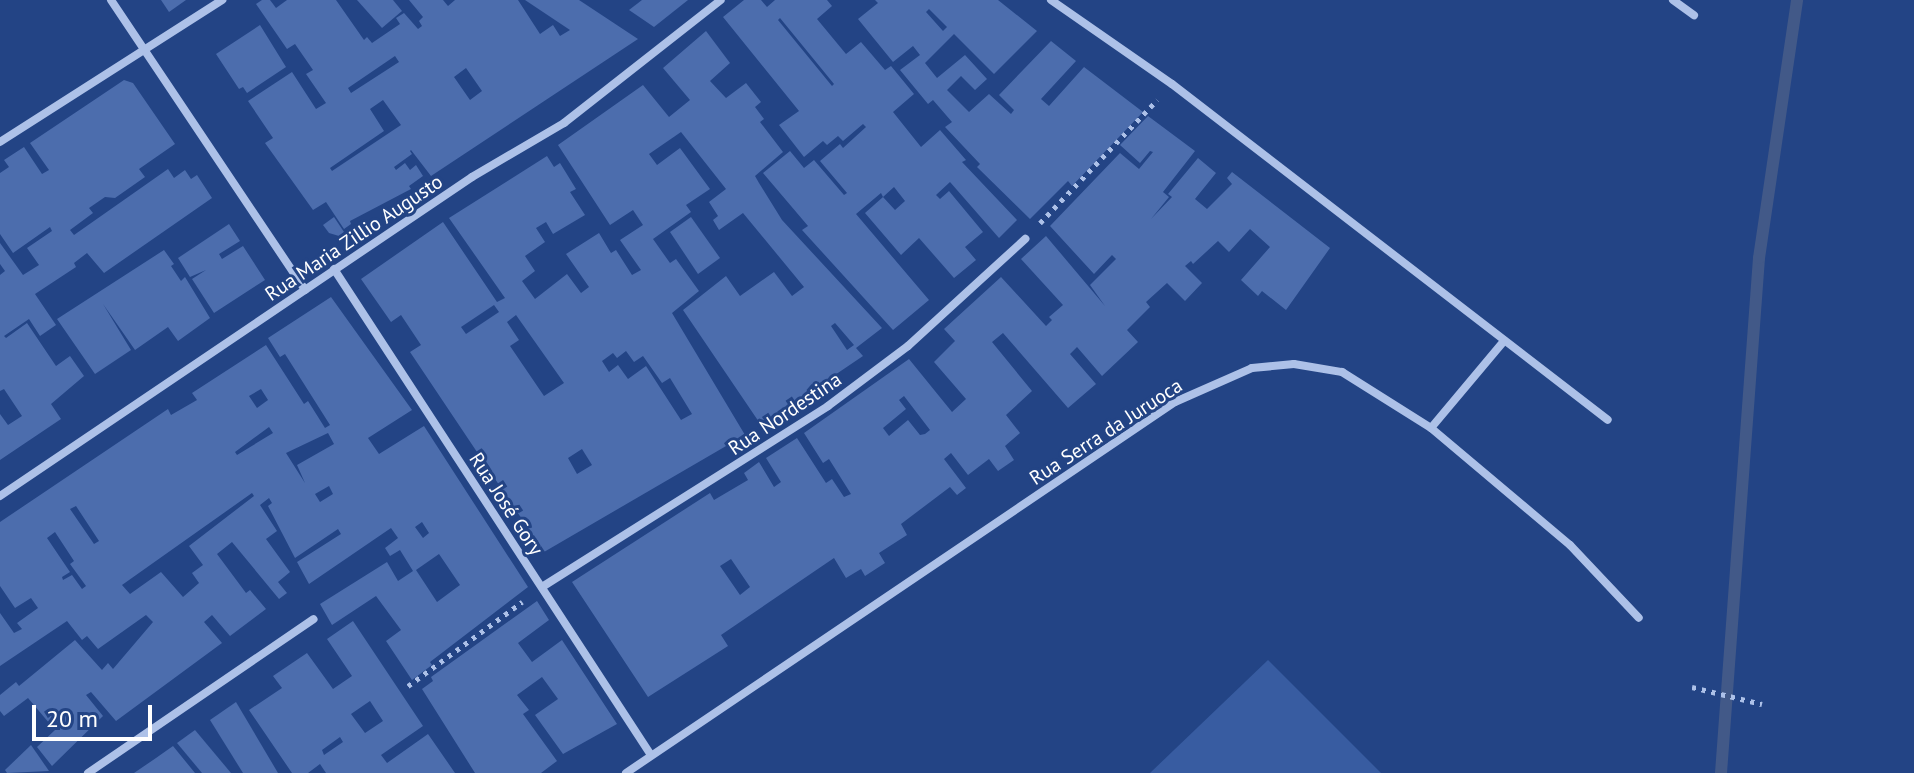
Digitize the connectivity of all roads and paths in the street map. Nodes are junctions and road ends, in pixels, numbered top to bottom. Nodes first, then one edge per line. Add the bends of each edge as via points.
1 (111, 0) edge
2 (222, 0) edge
3 (721, 0) edge
4 (1051, 0) edge
5 (1673, 0) edge
6 (1694, 15) dead end
7 (143, 51) junction
8 (1172, 84) junction
9 (0, 142) edge
10 (1025, 239) joint
11 (334, 269) junction
12 (305, 290) junction
13 (1504, 341) junction
14 (1608, 420) dead end
15 (1431, 428) junction
16 (0, 496) edge
17 (542, 587) junction
18 (1639, 618) dead end
19 (314, 619) dead end
20 (408, 686) dead end
21 (1692, 687) dead end
22 (1762, 704) dead end
23 (651, 755) junction
24 (88, 773) edge
25 (626, 773) edge

1 - 7 street
2 - 7 street
3 - 11 street, Rua Maria Zillio Augusto via 564,123
4 - 8 street
5 - 6 street
7 - 9 street
7 - 12 street
8 - 10 path
8 - 13 street
10 - 17 street, Rua Nordestina via 908,346 828,406
11 - 12 street, Rua Maria Zillio Augusto
11 - 17 street, Rua José Gory
12 - 16 street, Rua Maria Zillio Augusto
13 - 14 street
13 - 15 street
15 - 18 street, Rua Serra da Juruoca via 1570,545
15 - 23 street, Rua Serra da Juruoca via 1342,372 1294,364 1252,368 1175,402
17 - 20 path
17 - 23 street, Rua José Gory
19 - 24 street
21 - 22 path
23 - 25 street, Rua Serra da Juruoca

